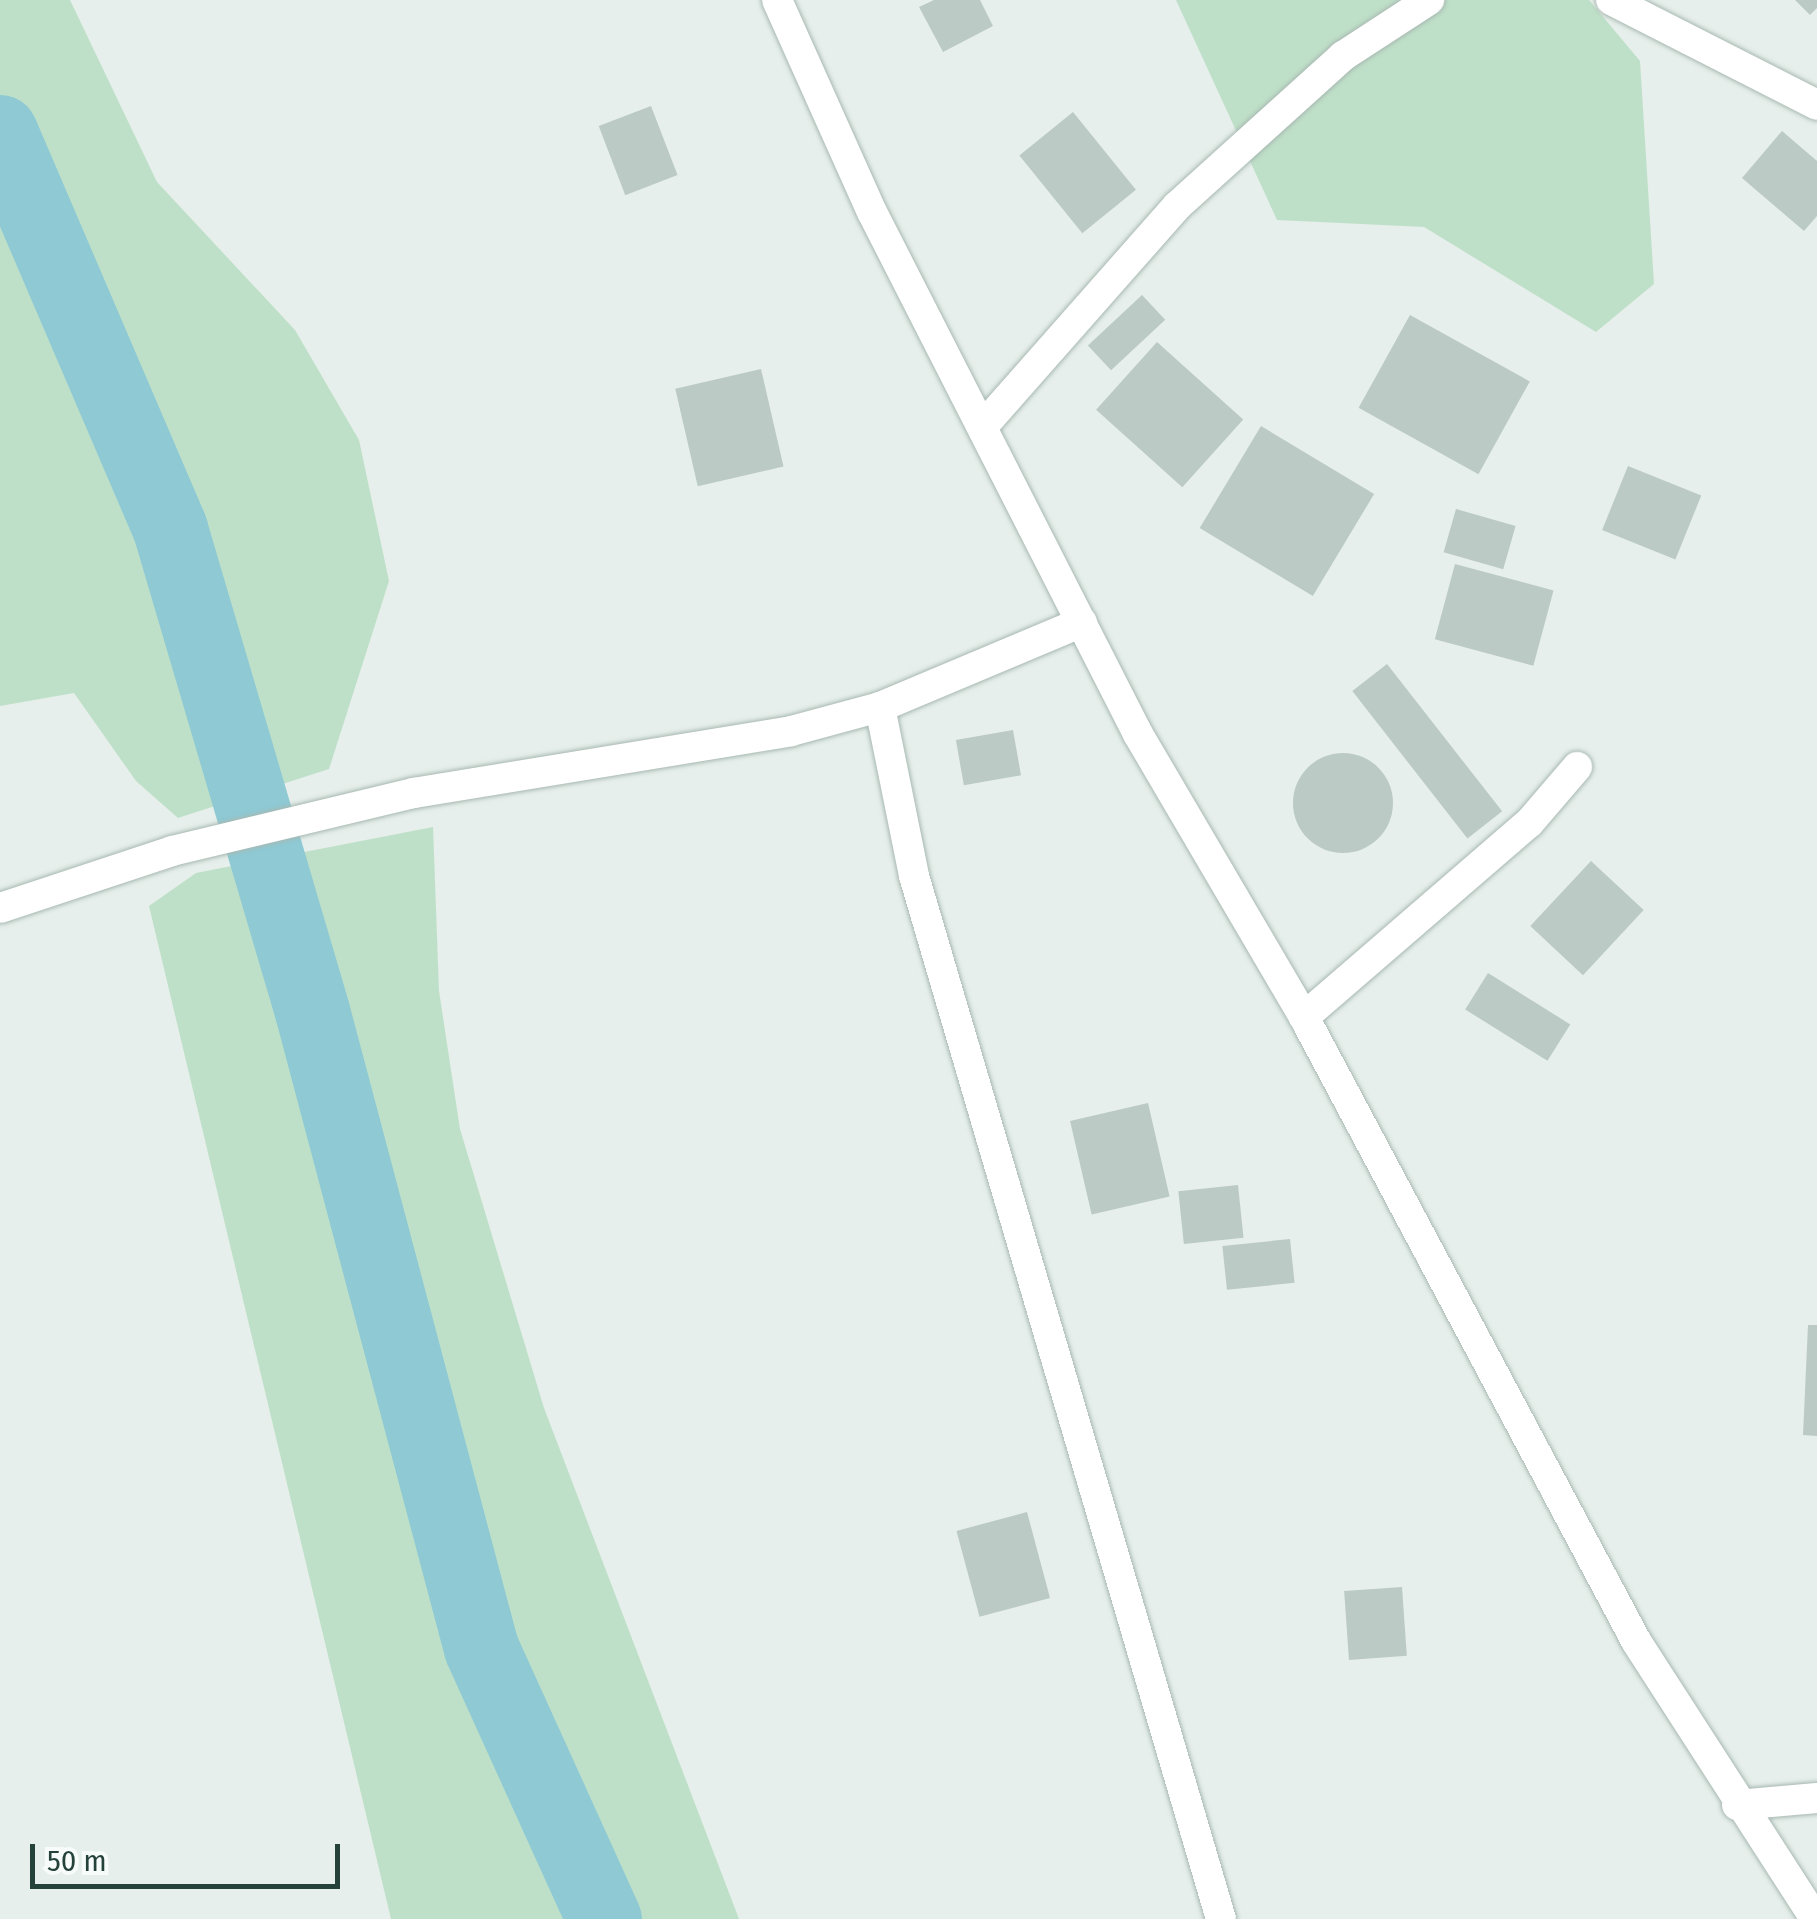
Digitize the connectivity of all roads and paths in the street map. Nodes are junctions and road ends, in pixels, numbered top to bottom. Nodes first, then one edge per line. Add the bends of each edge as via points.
1 (777, 0) edge
2 (1429, 0) edge
3 (1611, 0) edge
4 (1817, 106) edge
5 (984, 426) junction
6 (1082, 622) junction
7 (880, 706) junction
8 (1577, 767) dead end
9 (0, 908) edge
10 (1304, 1017) junction
11 (1817, 1798) edge
12 (1738, 1806) junction
13 (1221, 1919) edge
14 (1815, 1919) edge

1 - 5 street
2 - 5 street via 1344,56 1178,206
3 - 4 street
5 - 6 street
6 - 7 street
6 - 10 street
7 - 9 street via 632,760 414,793 172,851
7 - 13 street via 914,876
8 - 10 street via 1529,823
10 - 12 street via 1636,1641
11 - 12 street
12 - 14 street

